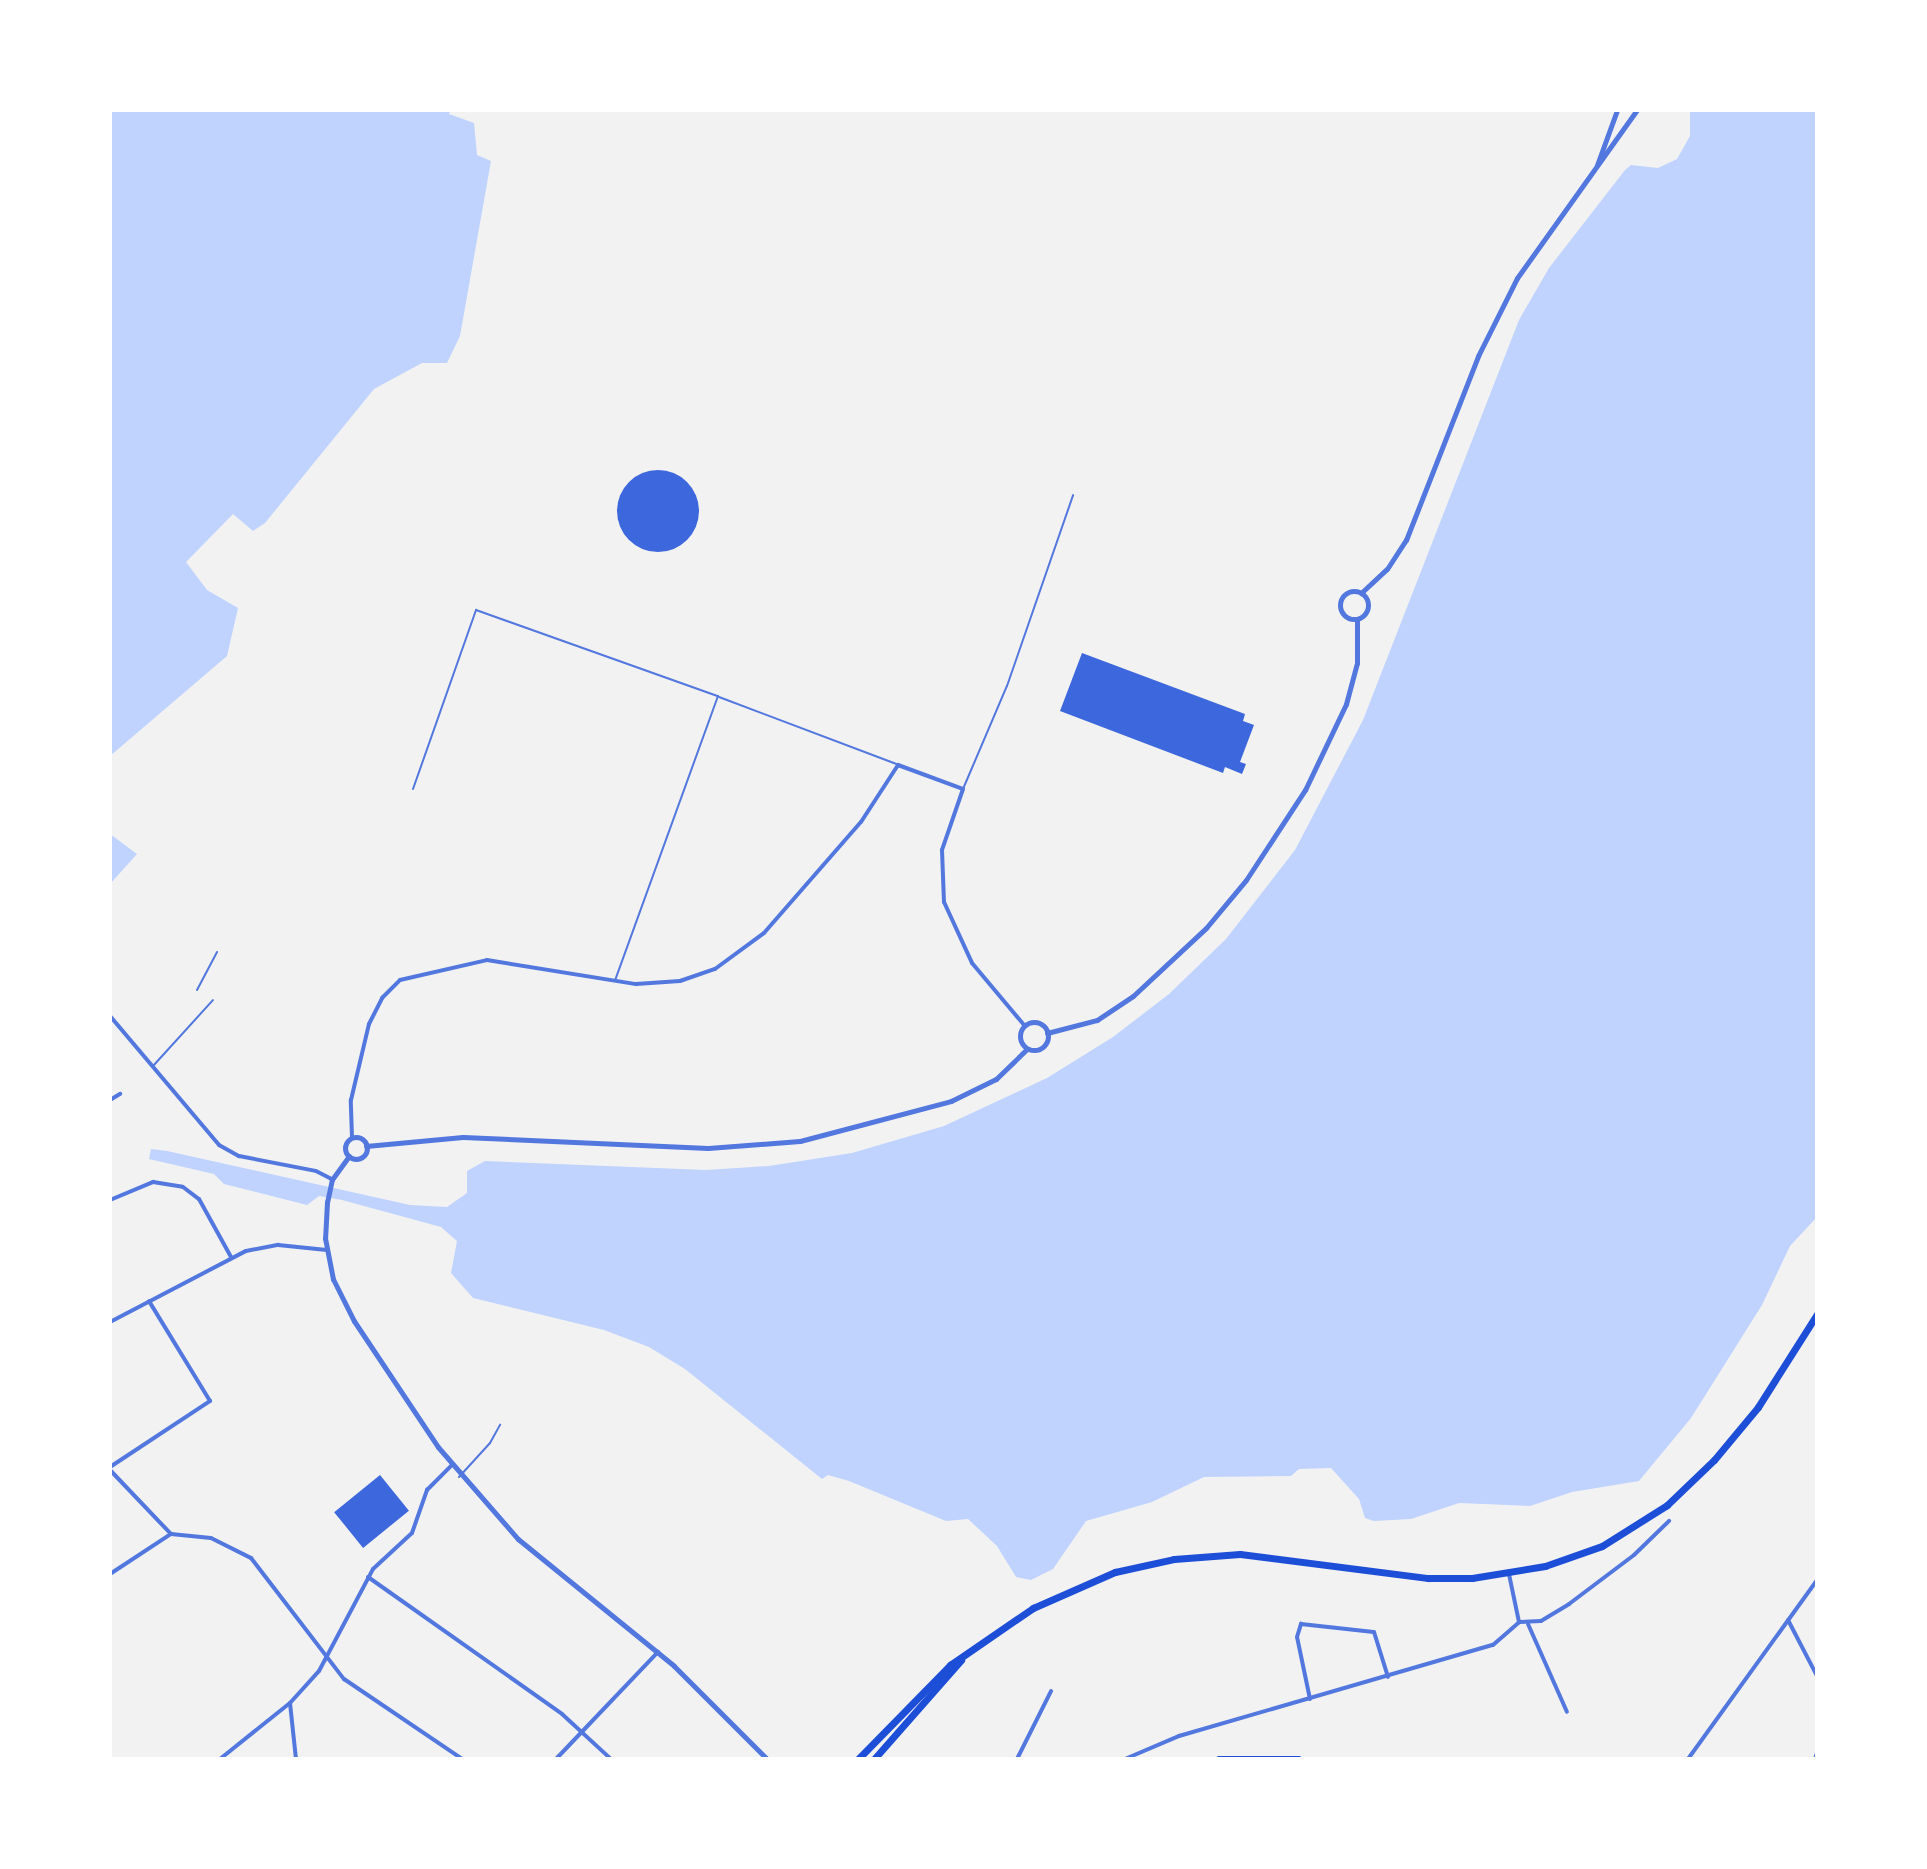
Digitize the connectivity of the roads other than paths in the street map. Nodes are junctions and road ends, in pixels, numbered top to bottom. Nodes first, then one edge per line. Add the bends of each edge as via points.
1 (1617, 110) edge
2 (1637, 110) edge
3 (1596, 168) junction
4 (1073, 495) dead end
5 (1361, 593) junction
6 (1357, 619) junction
7 (718, 696) junction
8 (898, 765) junction
9 (413, 789) dead end
10 (963, 789) junction
11 (217, 952) dead end
12 (614, 982) junction
13 (197, 990) dead end
14 (213, 1000) dead end
15 (110, 1016) edge
16 (1024, 1025) junction
17 (1047, 1033) junction
18 (1027, 1049) junction
19 (152, 1066) junction
20 (120, 1094) dead end
21 (110, 1100) edge
22 (352, 1137) junction
23 (366, 1146) junction
24 (349, 1156) junction
25 (332, 1179) junction
26 (110, 1200) edge
27 (327, 1250) junction
28 (231, 1257) junction
29 (149, 1301) junction
30 (1817, 1314) edge
31 (110, 1322) edge
32 (500, 1425) dead end
33 (451, 1466) junction
34 (110, 1469) edge
35 (459, 1477) junction
36 (1669, 1521) dead end
37 (171, 1534) junction
38 (110, 1574) edge
39 (1509, 1574) junction
40 (368, 1577) junction
41 (1817, 1580) edge
42 (1788, 1620) junction
43 (1519, 1622) junction
44 (1528, 1624) junction
45 (658, 1652) junction
46 (327, 1658) junction
47 (961, 1660) junction
48 (1817, 1676) edge
49 (1388, 1677) junction
50 (1051, 1691) dead end
51 (1310, 1699) junction
52 (290, 1703) junction
53 (1567, 1712) dead end
54 (583, 1732) junction
55 (1817, 1753) edge
56 (763, 1758) edge
57 (220, 1759) edge
58 (296, 1759) edge
59 (462, 1759) edge
60 (556, 1759) edge
61 (611, 1759) edge
62 (858, 1759) edge
63 (874, 1759) edge
64 (1017, 1759) edge
65 (1125, 1759) edge
66 (1219, 1759) edge
67 (1299, 1759) edge
68 (1688, 1759) edge
69 (1815, 1759) edge

1 - 3 street
2 - 3 street
3 - 5 street via 1507,294 1406,540 1387,569
4 - 10 lane via 1007,686
5 - 6 street via 1368,607
5 - 6 street via 1345,594 1339,606 1343,615
6 - 17 street via 1357,663 1341,715 1299,799 1246,880 1206,928 1133,996 1097,1020
7 - 8 lane
7 - 9 lane via 476,610
7 - 12 lane
8 - 10 street
8 - 12 street via 861,822 742,951 715,969 680,981
10 - 16 street via 942,850 944,902 972,963
11 - 13 lane
12 - 22 street via 487,960 432,969 395,984 369,1024 351,1100
14 - 19 lane
15 - 19 street
16 - 17 street via 1038,1023
16 - 18 street via 1020,1040
17 - 18 street via 1040,1048
18 - 23 street via 996,1079 951,1101 800,1141 708,1148 463,1137
19 - 25 street via 230,1152
20 - 21 street
22 - 23 street
22 - 24 street via 345,1146
23 - 24 street via 361,1157
24 - 25 street
25 - 27 street
26 - 28 street via 153,1182 183,1187 199,1199
27 - 28 street via 267,1245
27 - 33 street via 333,1279 354,1321
28 - 29 street
29 - 31 street
29 - 34 street via 210,1401
30 - 39 highway via 1744,1426 1667,1505 1602,1546
32 - 35 lane
33 - 35 street
33 - 40 street via 427,1490 412,1533
34 - 37 street
35 - 45 street via 518,1539
36 - 44 street via 1600,1582 1552,1615
37 - 38 street
37 - 46 street via 211,1538 251,1558
39 - 43 street
39 - 47 highway via 1428,1578 1261,1555 1174,1559 1115,1572 1062,1593
40 - 46 street
40 - 54 street
41 - 42 street
42 - 48 street
42 - 68 street
43 - 44 street
43 - 49 street via 1493,1645
44 - 53 street
45 - 54 street
45 - 56 street
46 - 52 street
46 - 59 street via 344,1679
47 - 62 highway via 928,1685
47 - 63 highway
49 - 51 street
49 - 51 street via 1374,1632 1301,1624 1297,1637
50 - 64 street
51 - 65 street via 1179,1736
52 - 57 street
52 - 58 street
54 - 60 street
54 - 61 street
55 - 69 street
66 - 67 main road

